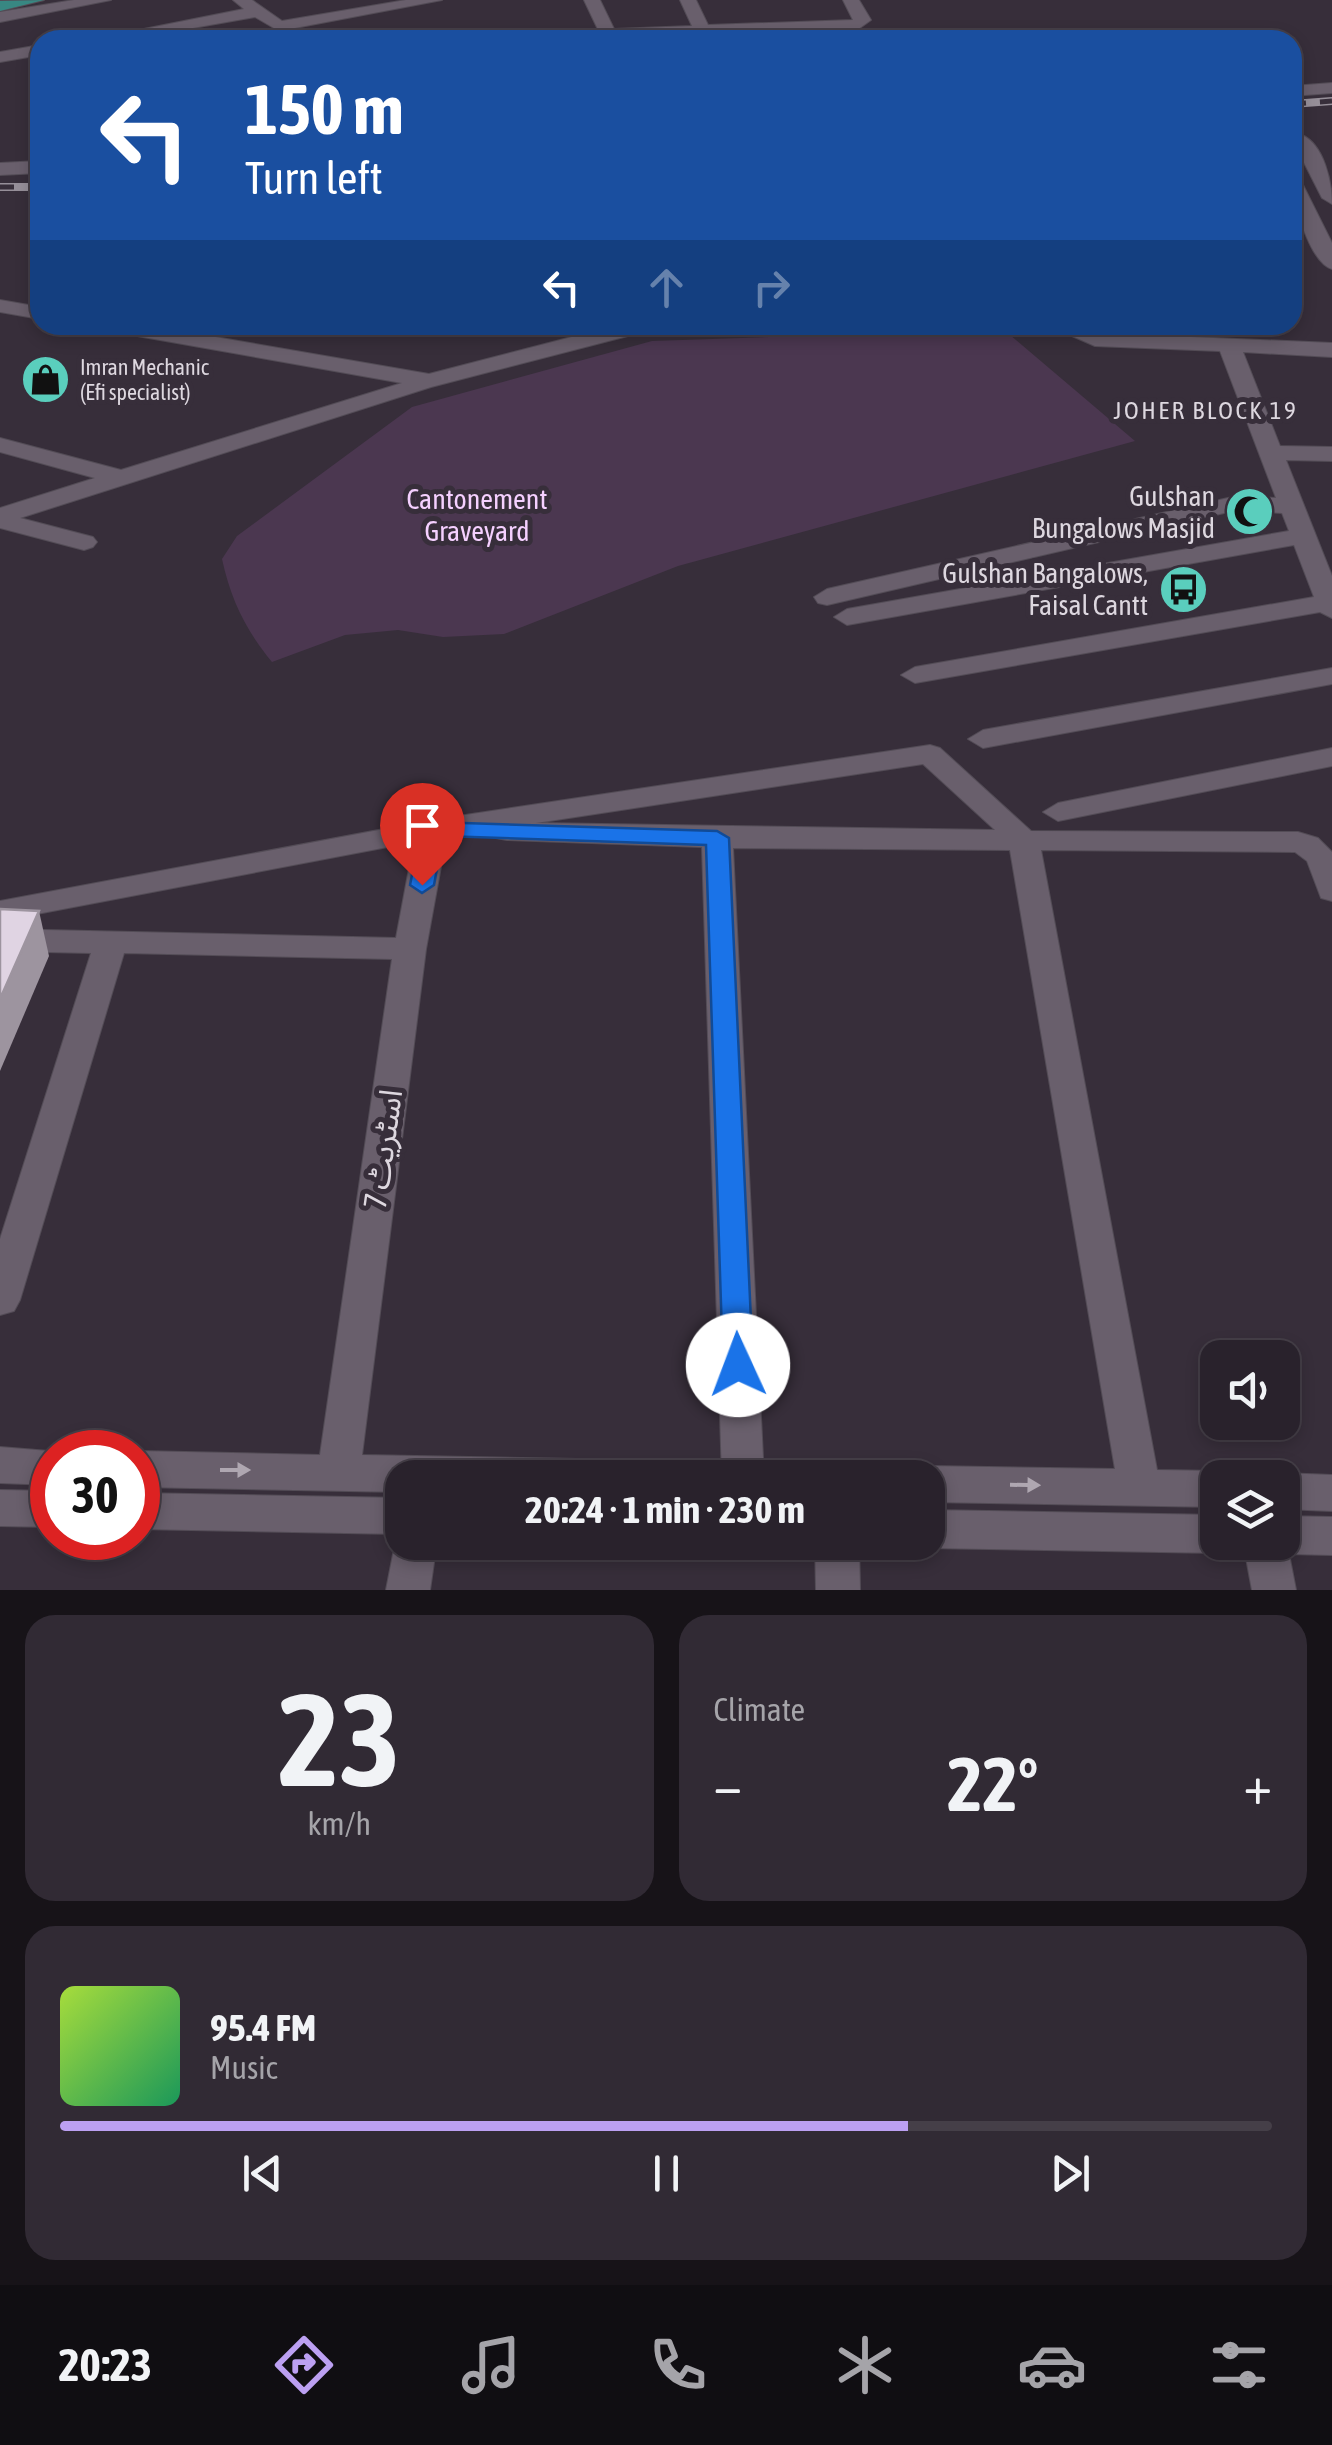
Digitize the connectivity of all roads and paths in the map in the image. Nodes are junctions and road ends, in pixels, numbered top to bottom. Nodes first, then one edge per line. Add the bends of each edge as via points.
1 (36, 0) edge
2 (103, 0) edge
3 (241, 0) edge
4 (434, 0) edge
5 (592, 0) edge
6 (688, 0) edge
7 (851, 0) edge
8 (407, 2) edge
9 (0, 6) edge
10 (256, 12) junction
11 (0, 17) edge
12 (154, 30) edge
13 (607, 30) edge
14 (702, 30) edge
15 (710, 30) edge
16 (30, 54) edge
17 (0, 57) edge
18 (1332, 88) edge
19 (1302, 90) edge
20 (1302, 141) edge
21 (1332, 142) edge
22 (1302, 149) edge
23 (30, 167) edge
24 (0, 168) edge
25 (1332, 198) edge
26 (1302, 202) edge
27 (1305, 208) junction
28 (1332, 208) edge
29 (1324, 229) edge
30 (1332, 263) edge
31 (0, 306) edge
32 (30, 311) edge
33 (164, 335) edge
34 (605, 335) edge
35 (1087, 335) edge
36 (1245, 335) edge
37 (1243, 348) junction
38 (1332, 350) edge
39 (429, 382) junction
40 (0, 446) edge
41 (1272, 452) junction
42 (1332, 454) edge
43 (121, 478) junction
44 (1292, 506) junction
45 (0, 518) edge
46 (1303, 536) junction
47 (84, 542) dead end
48 (827, 598) dead end
49 (1330, 606) edge
50 (847, 617) dead end
51 (915, 676) dead end
52 (1332, 676) edge
53 (983, 739) dead end
54 (1332, 757) edge
55 (1058, 812) dead end
56 (432, 829) junction
57 (717, 838) junction
58 (1024, 841) junction
59 (1332, 892) edge
60 (0, 911) edge
61 (0, 940) edge
62 (110, 944) junction
63 (410, 950) junction
64 (0, 1300) edge
65 (741, 1460) edge
66 (0, 1465) edge
67 (30, 1466) edge
68 (160, 1469) edge
69 (339, 1471) junction
70 (385, 1473) edge
71 (945, 1484) edge
72 (1139, 1486) junction
73 (1200, 1488) edge
74 (1300, 1492) edge
75 (1332, 1493) edge
76 (160, 1511) edge
77 (30, 1512) edge
78 (2, 1515) edge
79 (385, 1516) edge
80 (945, 1529) edge
81 (1200, 1534) edge
82 (1300, 1536) edge
83 (1332, 1536) edge
84 (412, 1560) edge
85 (837, 1560) edge
86 (1268, 1560) edge
87 (408, 1590) edge
88 (838, 1590) edge
89 (1274, 1590) edge

1 - 9 main road
2 - 11 street
3 - 10 street
4 - 8 street
5 - 13 street
6 - 14 street
7 - 15 street via 863,20 857,25 777,22
8 - 10 street via 286,26
10 - 12 street
16 - 17 street
18 - 19 street
20 - 21 street
22 - 25 street
23 - 24 street
26 - 27 street
27 - 28 street
27 - 29 street
29 - 30 street
31 - 32 street
33 - 39 street
34 - 39 street
35 - 37 street
36 - 37 street
37 - 38 street
37 - 41 street
39 - 43 street
40 - 43 street
41 - 42 street
41 - 44 street
43 - 45 street
44 - 46 street
44 - 48 street via 1237,504
45 - 47 street
46 - 49 street
46 - 50 street
49 - 51 street
52 - 53 street
54 - 55 street
56 - 57 street
56 - 58 street via 913,754 939,758
56 - 60 street
56 - 63 street, اسٹریٹ 7
57 - 58 street
57 - 65 street
58 - 59 street via 1298,842 1321,855
58 - 72 street
61 - 62 street
62 - 63 street
62 - 64 street
63 - 69 street, اسٹریٹ 7
66 - 67 street
68 -> 69 street
69 - 70 street
71 -> 72 street
72 - 73 street
74 - 75 street
76 - 79 street
77 - 78 street
80 - 81 street
82 - 83 street
84 - 87 street
85 - 88 street
86 - 89 street

